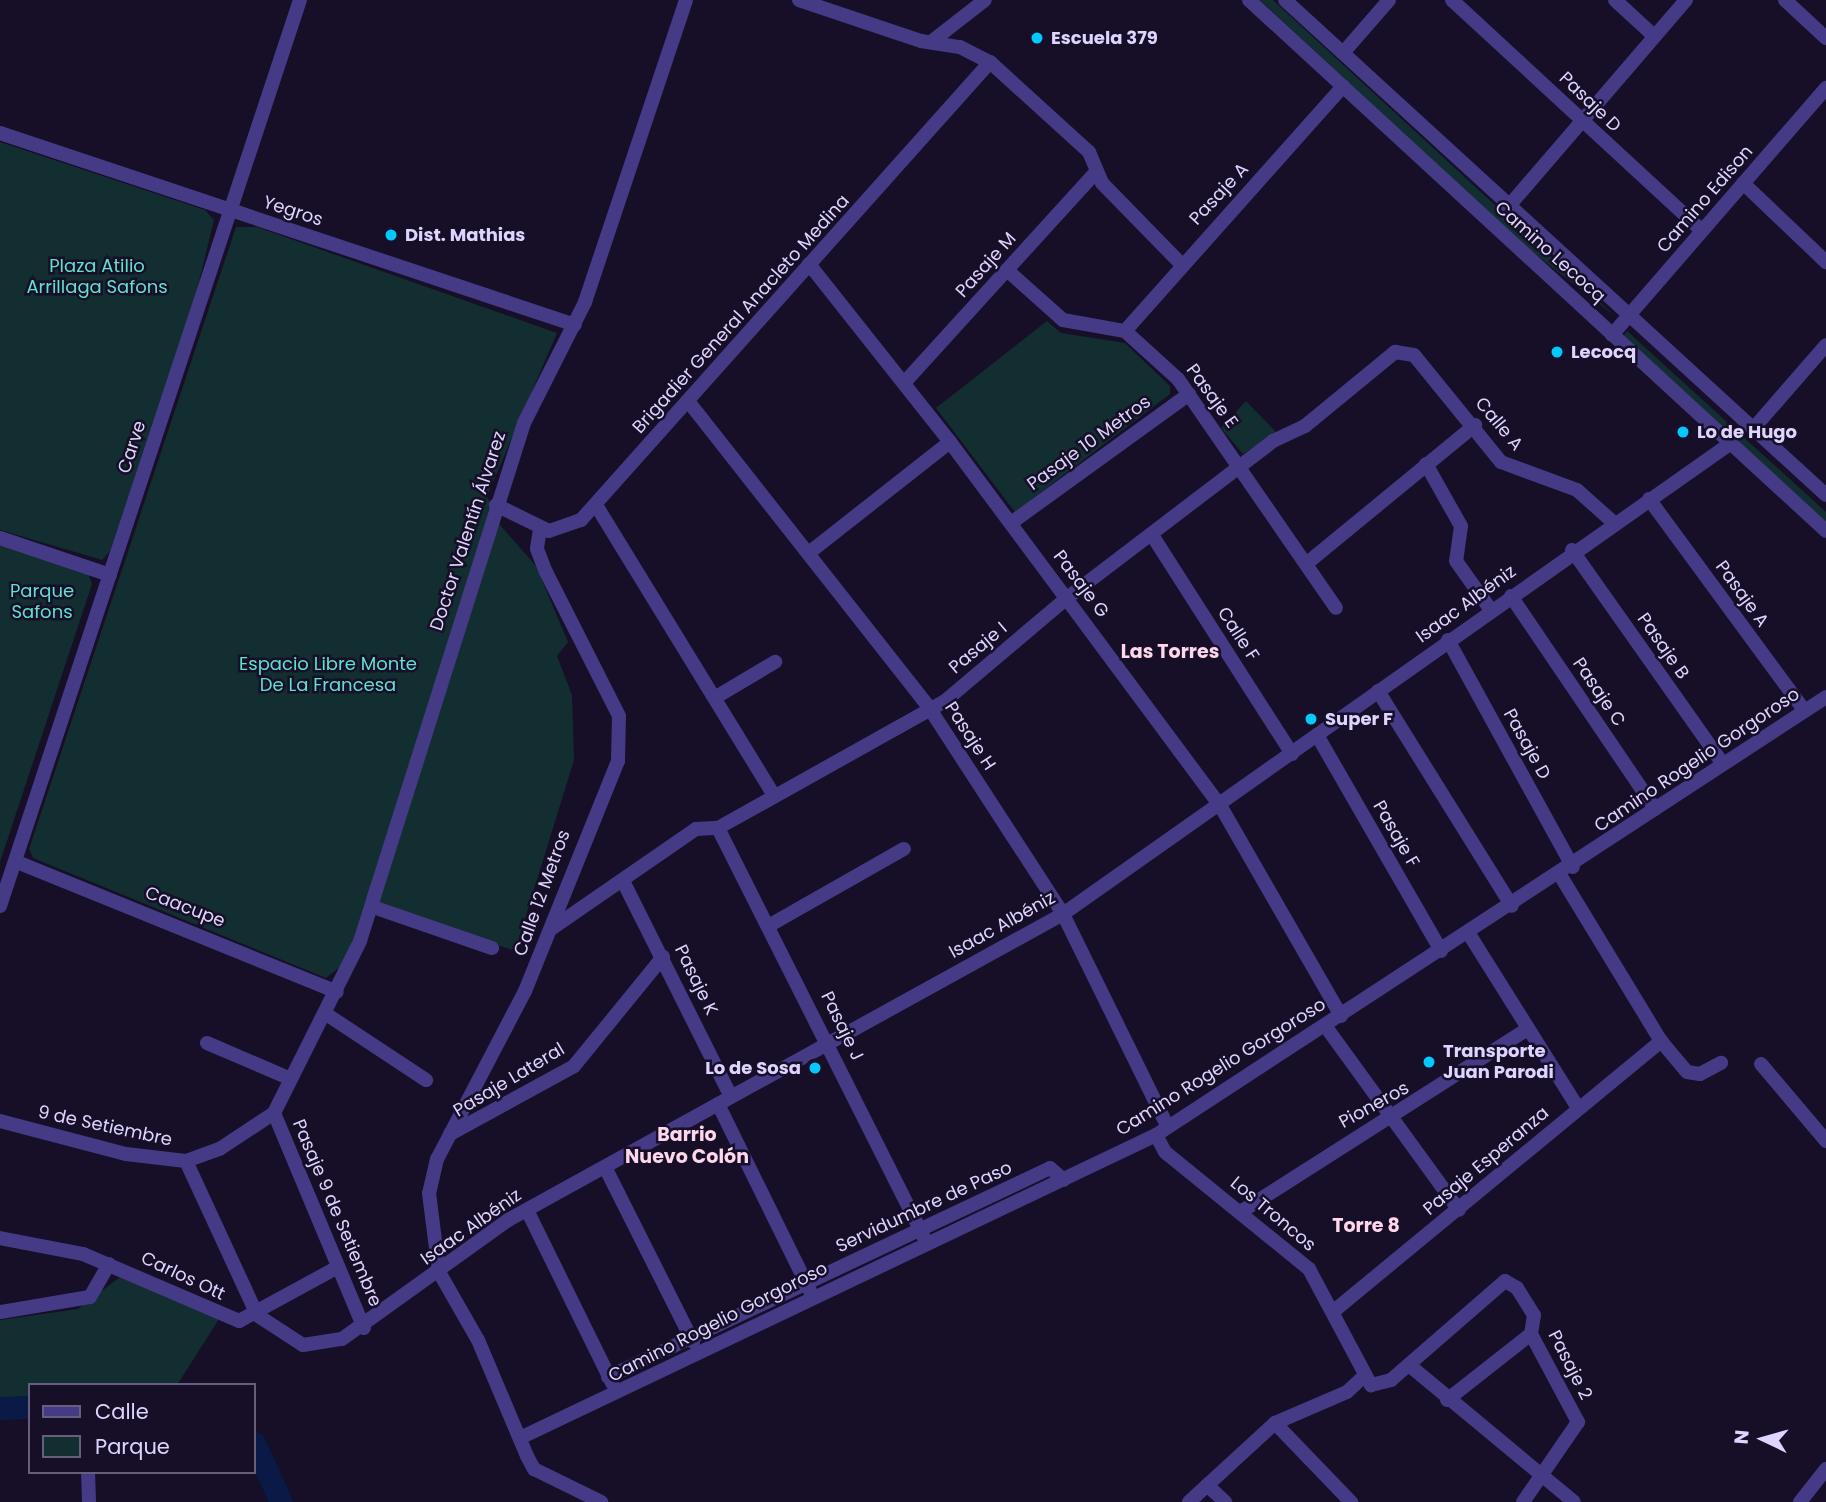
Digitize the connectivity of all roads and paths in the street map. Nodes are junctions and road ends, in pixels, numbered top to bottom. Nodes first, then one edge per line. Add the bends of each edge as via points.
1 (300, 0) edge
2 (686, 0) edge
3 (799, 0) edge
4 (985, 0) edge
5 (1249, 0) edge
6 (1285, 0) edge
7 (1389, 0) edge
8 (1452, 0) edge
9 (1615, 0) edge
10 (1686, 0) edge
11 (1785, 0) edge
12 (1654, 36) junction
13 (1826, 38) edge
14 (931, 42) junction
15 (1343, 53) junction
16 (990, 62) junction
17 (1343, 86) junction
18 (1826, 88) edge
19 (1582, 120) junction
20 (0, 133) edge
21 (1096, 172) junction
22 (1743, 183) junction
23 (1508, 207) junction
24 (230, 210) junction
25 (1702, 231) junction
26 (1826, 262) edge
27 (809, 264) junction
28 (1181, 264) junction
29 (1007, 270) junction
30 (1627, 318) junction
31 (575, 325) junction
32 (1125, 331) junction
33 (1612, 335) junction
34 (1826, 345) edge
35 (1403, 351) joint
36 (904, 383) junction
37 (1189, 394) junction
38 (688, 401) junction
39 (1475, 425) junction
40 (1753, 429) junction
41 (950, 442) junction
42 (1731, 443) junction
43 (1426, 464) junction
44 (1239, 468) junction
45 (1826, 495) edge
46 (1649, 499) junction
47 (496, 505) junction
48 (596, 505) junction
49 (1012, 523) junction
50 (1614, 523) junction
51 (540, 529) junction
52 (1826, 531) edge
53 (1152, 535) junction
54 (0, 538) edge
55 (1572, 550) junction
56 (810, 552) junction
57 (1306, 564) junction
58 (110, 575) junction
59 (1511, 596) junction
60 (1067, 598) junction
61 (1336, 608) dead end
62 (1491, 610) junction
63 (1448, 640) junction
64 (775, 662) dead end
65 (1378, 691) junction
66 (716, 697) junction
67 (1826, 697) edge
68 (928, 706) junction
69 (1805, 711) junction
70 (1317, 735) junction
71 (1292, 754) junction
72 (1722, 763) junction
73 (773, 794) junction
74 (1222, 807) junction
75 (1655, 809) junction
76 (718, 828) junction
77 (904, 849) dead end
78 (17, 862) junction
79 (1567, 871) junction
80 (623, 881) junction
81 (2, 897) edge
82 (1511, 905) junction
83 (373, 907) junction
84 (1063, 914) junction
85 (770, 925) junction
86 (551, 929) junction
87 (1469, 934) junction
88 (492, 948) dead end
89 (1441, 951) junction
90 (663, 957) junction
91 (337, 992) junction
92 (326, 1014) junction
93 (1341, 1016) junction
94 (1326, 1027) junction
95 (1525, 1031) junction
96 (1661, 1041) junction
97 (207, 1043) dead end
98 (830, 1043) junction
99 (1721, 1063) dead end
100 (1761, 1064) dead end
101 (291, 1079) junction
102 (426, 1080) dead end
103 (724, 1101) junction
104 (1578, 1108) junction
105 (274, 1113) junction
106 (0, 1121) edge
107 (1390, 1122) junction
108 (1162, 1131) junction
109 (450, 1134) junction
110 (1826, 1140) edge
111 (186, 1161) junction
112 (605, 1167) junction
113 (527, 1210) junction
114 (1459, 1210) junction
115 (1242, 1211) junction
116 (924, 1236) junction
117 (0, 1238) edge
118 (109, 1264) junction
119 (338, 1267) junction
120 (439, 1272) junction
121 (809, 1290) junction
122 (1335, 1310) junction
123 (0, 1312) edge
124 (257, 1315) junction
125 (364, 1328) junction
126 (690, 1334) junction
127 (1531, 1334) junction
128 (699, 1353) junction
129 (1409, 1365) junction
130 (608, 1377) junction
131 (1363, 1377) junction
132 (617, 1394) junction
133 (1447, 1399) junction
134 (1275, 1423) junction
135 (522, 1437) junction
136 (1826, 1469) edge
137 (88, 1474) edge
138 (1540, 1476) junction
139 (1207, 1485) junction
140 (89, 1502) edge
141 (601, 1502) edge
142 (1189, 1502) edge
143 (1225, 1502) edge
144 (1351, 1502) edge
145 (1522, 1502) edge
146 (1574, 1502) edge
147 (1800, 1502) edge

1 - 24 street, Carve
2 - 31 street, Doctor Valentín Álvarez
3 - 14 street
4 - 14 street
5 - 17 street, Camino Lecocq
6 - 15 street, Camino Lecocq
7 - 15 street
8 - 19 street, Pasaje D
9 - 12 street
10 - 12 street
11 - 13 street
12 - 19 street
14 - 16 street via 973,51
15 - 23 street, Camino Lecocq
16 - 21 street via 1089,152
16 - 27 street, Brigadier General Anacleto Medina
17 - 28 street, Pasaje A
17 - 33 street, Camino Lecocq
18 - 22 street, Camino Edison
19 - 23 street
19 - 25 street, Pasaje D
20 - 24 street, Yegros
21 - 28 street via 1140,229
21 - 29 street, Pasaje M
22 - 25 street, Camino Edison
22 - 26 street
23 - 30 street, Camino Lecocq
24 - 31 street, Yegros
24 - 58 street, Carve
25 - 30 street, Camino Edison
27 - 36 street, Pasaje G
27 - 38 street, Brigadier General Anacleto Medina
28 - 32 street, Pasaje A
29 - 32 street via 1073,325
29 - 36 street, Pasaje M
30 - 33 street, Camino Edison
30 - 40 street, Camino Lecocq
31 - 47 street, Doctor Valentín Álvarez via 537,388
32 - 37 street, Pasaje E
33 - 42 street, Camino Lecocq
34 - 40 street
35 - 39 street, Calle A
35 - 44 street, Pasaje I
36 - 41 street, Pasaje G
37 - 44 street, Pasaje E
37 - 49 street, Pasaje 10 Metros
38 - 48 street, Brigadier General Anacleto Medina
38 - 56 street, Pasaje H
39 - 43 street
39 - 50 street, Calle A via 1502,462 1577,490
40 - 45 street, Camino Lecocq
41 - 49 street, Pasaje G
41 - 56 street
42 - 46 street, Isaac Albéniz
42 - 52 street, Camino Lecocq
43 - 57 street
43 - 62 street via 1461,526 1456,561
44 - 53 street, Pasaje I
44 - 57 street, Pasaje E
46 - 50 street, Isaac Albéniz
46 - 69 street, Pasaje A
47 - 51 street
47 - 83 street, Doctor Valentín Álvarez
48 - 51 street, Brigadier General Anacleto Medina via 565,530
48 - 66 street
49 - 60 street, Pasaje G
50 - 55 street, Isaac Albéniz
51 - 86 street, Calle 12 Metros via 537,549 546,572 619,716 621,736 618,761 558,897
53 - 60 street, Pasaje I
53 - 71 street, Calle F
54 - 58 street
55 - 59 street, Isaac Albéniz
55 - 72 street, Pasaje B
56 - 68 street, Pasaje H
57 - 61 street, Pasaje E
58 - 78 street, Carve
59 - 62 street, Isaac Albéniz
59 - 75 street, Pasaje C
60 - 68 street, Pasaje I via 946,701
60 - 74 street, Pasaje G
62 - 63 street, Isaac Albéniz
63 - 65 street, Isaac Albéniz
63 - 79 street, Pasaje D
64 - 66 street
65 - 70 street, Isaac Albéniz
65 - 82 street
66 - 73 street
67 - 69 street, Camino Rogelio Gorgoroso
68 - 73 street, Pasaje I
68 - 84 street, Pasaje H
69 - 72 street, Camino Rogelio Gorgoroso
70 - 71 street, Isaac Albéniz
70 - 89 street, Pasaje F
71 - 74 street, Isaac Albéniz
72 - 75 street, Camino Rogelio Gorgoroso
73 - 76 street, Pasaje I
74 - 84 street, Isaac Albéniz
74 - 93 street, Pasaje G
75 - 79 street, Camino Rogelio Gorgoroso
76 - 80 street, Pasaje I via 696,829
76 - 85 street, Pasaje J
77 - 85 street
78 - 81 street, Carve
78 - 91 street, Caacupe
79 - 82 street, Camino Rogelio Gorgoroso
79 - 96 street, Pasaje D
80 - 86 street, Pasaje I
80 - 90 street, Pasaje K
82 - 87 street, Camino Rogelio Gorgoroso
83 - 88 street
83 - 91 street, Doctor Valentín Álvarez
84 - 98 street, Isaac Albéniz
84 - 108 street, Pasaje H
85 - 98 street, Pasaje J
86 - 109 street, Calle 12 Metros via 505,1034
87 - 89 street, Camino Rogelio Gorgoroso
87 - 95 street
89 - 93 street, Camino Rogelio Gorgoroso
90 - 103 street, Pasaje K
90 - 109 street, Pasaje Lateral via 574,1066
91 - 92 street, Doctor Valentín Álvarez
92 - 101 street, Doctor Valentín Álvarez
92 - 102 street
93 - 94 street, Camino Rogelio Gorgoroso
94 - 107 street
94 - 108 street, Camino Rogelio Gorgoroso
95 - 104 street
95 - 107 street, Pioneros
96 - 99 street, Pasaje D via 1693,1075
96 - 104 street, Pasaje Esperanza
97 - 101 street
98 - 103 street, Isaac Albéniz
98 - 116 street, Pasaje J
100 - 110 street
101 - 105 street, Doctor Valentín Álvarez
103 - 112 street, Isaac Albéniz
103 - 121 street, Pasaje K
104 - 114 street, Pasaje Esperanza
105 - 111 street, 9 de Setiembre via 221,1148
105 - 119 street, Pasaje 9 de Setiembre
106 - 111 street, 9 de Setiembre via 126,1154
107 - 114 street
107 - 115 street, Pioneros via 1368,1128
108 - 115 street, Los Troncos via 1166,1152
108 - 116 street, Camino Rogelio Gorgoroso via 1064,1180
109 - 120 street, Calle 12 Metros via 429,1193
111 - 124 street
112 - 113 street, Isaac Albéniz
112 - 126 street
113 - 120 street, Isaac Albéniz
113 - 130 street
114 - 122 street, Pasaje Esperanza
115 - 122 street, Los Troncos via 1299,1258
116 - 121 street, Camino Rogelio Gorgoroso
117 - 118 street, Carlos Ott
118 - 123 street via 90,1297
118 - 124 street, Carlos Ott via 226,1318
119 - 124 street, Carlos Ott
119 - 125 street, Pasaje 9 de Setiembre
120 - 125 street, Isaac Albéniz
120 - 135 street, Calle 12 Metros
121 - 126 street
121 - 128 street, Camino Rogelio Gorgoroso
122 - 131 street, Los Troncos
124 - 125 street, Isaac Albéniz via 312,1346
126 - 128 street
126 - 130 street
127 - 129 street, Pasaje 2 via 1534,1315 1505,1281
127 - 133 street
127 - 138 street, Pasaje 2 via 1578,1422
128 - 132 street, Camino Rogelio Gorgoroso
129 - 131 street via 1383,1385
129 - 133 street
130 - 132 street
131 - 134 street via 1347,1392
132 - 135 street, Camino Rogelio Gorgoroso
133 - 138 street
134 - 139 street
134 - 144 street
135 - 141 street, Calle 12 Metros via 534,1469
136 - 147 street
137 - 140 street
138 - 145 street, Pasaje 2
138 - 146 street
139 - 142 street
139 - 143 street

